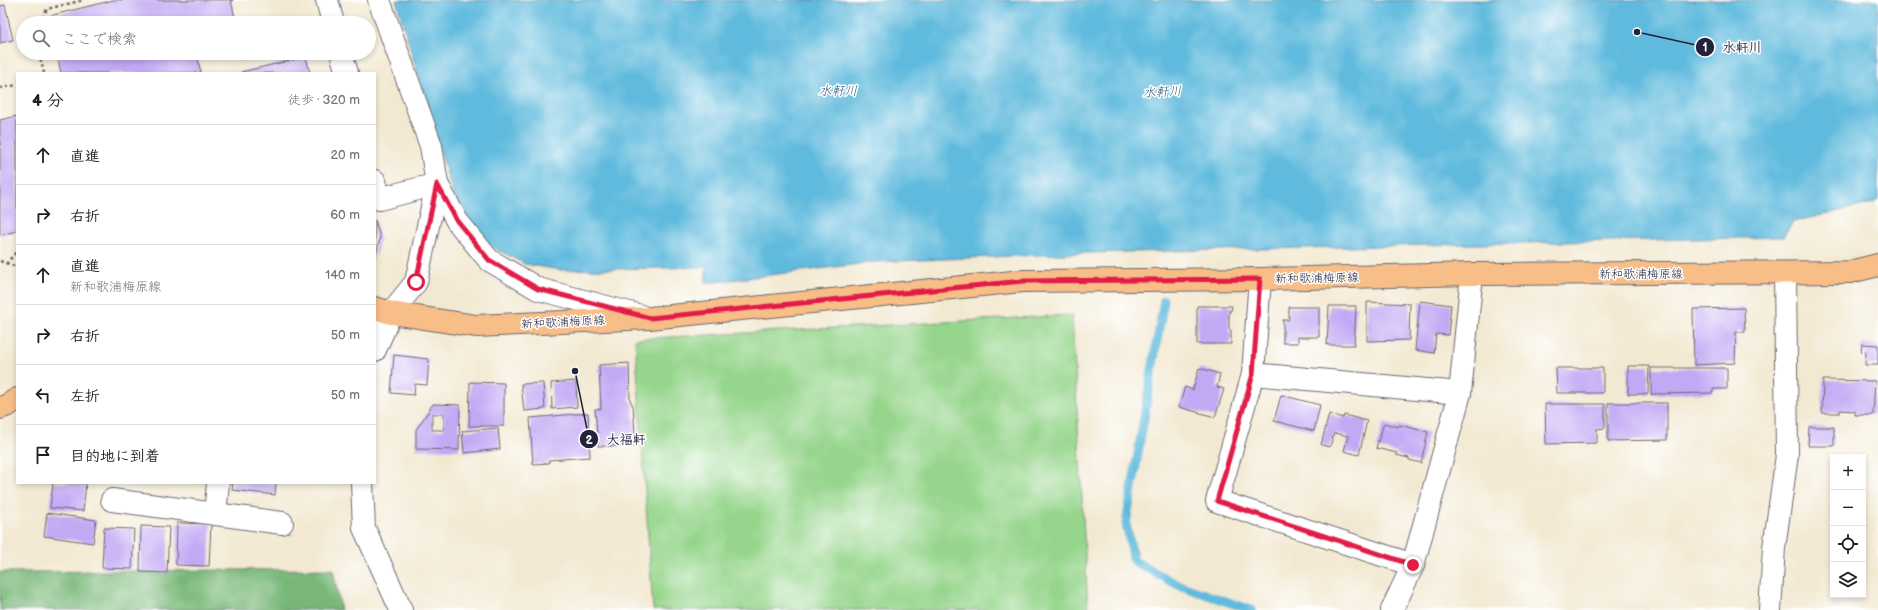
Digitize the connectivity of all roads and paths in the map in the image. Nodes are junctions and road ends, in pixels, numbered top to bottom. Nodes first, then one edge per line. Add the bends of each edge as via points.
1 (84, 0) edge
2 (327, 0) edge
3 (379, 0) edge
4 (44, 16) edge
5 (331, 16) edge
6 (41, 60) edge
7 (343, 60) edge
8 (44, 72) edge
9 (347, 72) edge
10 (16, 85) edge
11 (0, 88) edge
12 (437, 184) junction
13 (376, 185) edge
14 (16, 252) edge
15 (0, 261) edge
16 (6, 264) junction
17 (1878, 265) edge
18 (16, 267) edge
19 (1785, 273) junction
20 (1472, 274) junction
21 (1260, 279) junction
22 (383, 311) edge
23 (650, 318) junction
24 (376, 345) edge
25 (1253, 374) junction
26 (1460, 393) junction
27 (16, 400) edge
28 (0, 408) edge
29 (218, 484) edge
30 (362, 484) edge
31 (112, 500) dead end
32 (215, 514) junction
33 (282, 523) dead end
34 (1413, 565) junction
35 (401, 610) edge
36 (1392, 610) edge
37 (1770, 610) edge

1 - 4 path via 47,9
2 - 5 street
3 - 12 street via 431,146
6 - 8 path
7 - 9 street
10 - 11 path
12 - 13 street via 380,199
12 - 22 street via 416,282
12 - 23 street via 457,221 489,260 538,289
14 - 16 path
15 - 16 path
16 - 18 path
17 - 19 main road, 新和歌浦梅原線 via 1850,272
19 - 20 main road, 新和歌浦梅原線
19 - 37 street via 1787,454 1774,548
20 - 21 main road, 新和歌浦梅原線
20 - 26 street
21 - 23 main road, 新和歌浦梅原線 via 1023,281
21 - 25 street
22 - 23 main road, 新和歌浦梅原線 via 476,326
22 - 24 street
25 - 26 street
25 - 34 street via 1217,501
26 - 34 street
27 - 28 main road
29 - 32 street
30 - 35 street via 364,528
31 - 32 street
32 - 33 street
34 - 36 street

